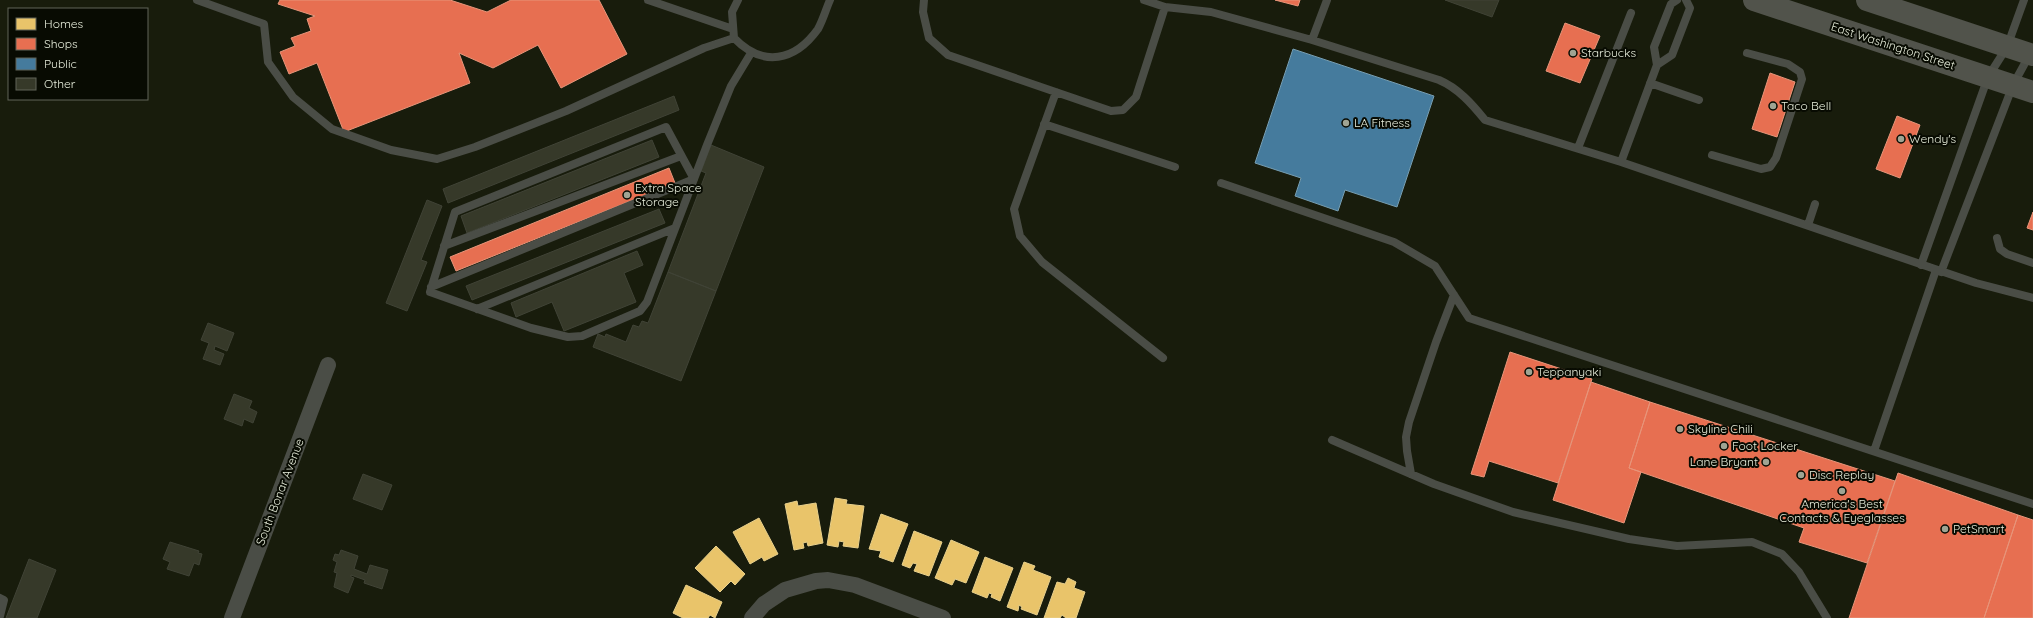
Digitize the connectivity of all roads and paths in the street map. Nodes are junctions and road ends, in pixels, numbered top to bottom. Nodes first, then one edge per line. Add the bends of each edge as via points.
1 (197, 0) edge
2 (648, 0) edge
3 (738, 0) edge
4 (830, 0) edge
5 (924, 0) edge
6 (1144, 0) edge
7 (1326, 0) edge
8 (1677, 0) edge
9 (1686, 0) edge
10 (1754, 0) edge
11 (1866, 0) edge
12 (2024, 0) edge
13 (1166, 7) junction
14 (1631, 13) dead end
15 (733, 29) junction
16 (734, 38) junction
17 (1312, 40) junction
18 (2007, 46) junction
19 (751, 52) junction
20 (2032, 52) edge
21 (1747, 53) dead end
22 (1657, 65) junction
23 (1988, 77) junction
24 (1650, 83) junction
25 (2023, 89) edge
26 (1056, 92) junction
27 (1699, 100) dead end
28 (1044, 124) junction
29 (1578, 148) junction
30 (1712, 155) dead end
31 (681, 156) junction
32 (1621, 162) junction
33 (1174, 167) dead end
34 (694, 179) junction
35 (1221, 183) dead end
36 (1815, 204) dead end
37 (1808, 225) junction
38 (675, 228) junction
39 (1997, 238) dead end
40 (444, 246) junction
41 (2033, 263) edge
42 (1921, 265) junction
43 (1938, 271) junction
44 (432, 287) junction
45 (1454, 295) junction
46 (2033, 298) edge
47 (477, 309) junction
48 (1163, 358) dead end
49 (328, 365) dead end
50 (1332, 440) dead end
51 (1874, 451) junction
52 (1411, 474) junction
53 (2033, 504) edge
54 (0, 598) edge
55 (0, 616) edge
56 (232, 618) edge
57 (752, 618) edge
58 (943, 618) edge
59 (1827, 618) edge

1 - 16 lane via 264,24 268,62 292,98 332,129 391,150 437,158 475,147 566,111 704,48
2 - 15 lane
3 - 15 lane via 732,12
4 - 19 lane via 818,28 796,50 781,56 765,58
5 - 26 lane via 923,12 929,38 948,55
6 - 13 lane
7 - 17 lane
8 - 22 lane via 1671,4 1654,47
9 - 22 lane via 1690,8 1672,55
10 - 23 main road, East Washington Street
11 - 18 main road
12 - 18 lane
13 - 17 lane via 1211,12
13 - 26 lane via 1136,97 1123,110 1111,111
14 - 29 lane
15 - 16 lane
16 - 19 lane
17 - 29 lane via 1450,84 1485,120
18 - 20 main road
18 - 23 lane
19 - 34 lane via 731,86
20 - 25 lane
21 - 30 lane via 1788,64 1800,72 1802,79 1776,158 1770,167 1761,169
22 - 24 lane
23 - 25 main road, East Washington Street
23 - 42 lane
24 - 27 lane
24 - 32 lane
25 - 43 lane
26 - 28 lane
28 - 33 lane
28 - 48 lane via 1014,209 1020,236 1042,262
29 - 32 lane
31 - 34 lane
31 - 40 lane
31 - 40 lane via 666,128 455,212
32 - 37 lane
34 - 38 lane
34 - 44 lane
35 - 45 lane via 1394,242 1435,266
36 - 37 lane
37 - 42 lane
38 - 47 lane
38 - 47 lane via 647,302 640,311 582,336 568,338
39 - 41 lane via 2003,252
40 - 44 lane
42 - 43 lane
43 - 46 lane
43 - 51 lane
44 - 47 lane via 430,292
45 - 51 lane via 1469,318
45 - 52 lane via 1409,422 1406,437
49 - 56 street, South Bonar Avenue
50 - 52 lane
51 - 53 lane
52 - 59 lane via 1514,512 1629,539 1676,546 1752,542 1782,554 1799,572
54 - 55 lane via 4,600
57 - 58 street via 764,604 785,590 828,580 855,586

